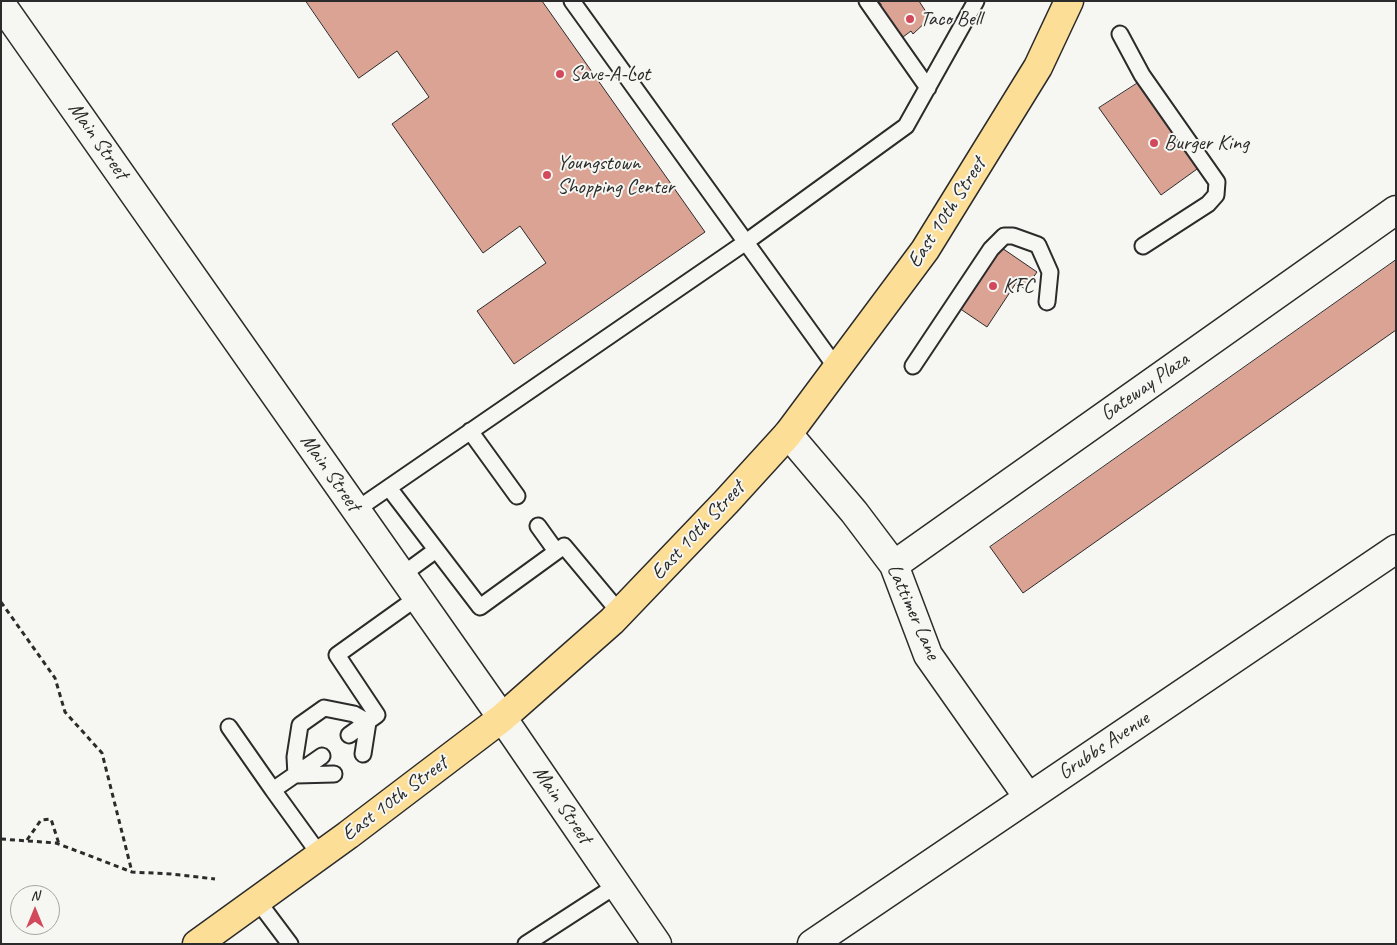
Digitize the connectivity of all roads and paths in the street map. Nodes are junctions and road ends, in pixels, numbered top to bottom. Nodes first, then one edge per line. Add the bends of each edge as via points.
1 (572, 1) edge
2 (867, 1) edge
3 (976, 1) edge
4 (1069, 1) edge
5 (1, 4) edge
6 (1120, 34) dead end
7 (928, 88) junction
8 (1396, 210) edge
9 (746, 242) junction
10 (1143, 246) dead end
11 (1047, 302) dead end
12 (912, 366) dead end
13 (838, 370) junction
14 (470, 432) junction
15 (788, 434) junction
16 (389, 488) junction
17 (517, 496) dead end
18 (356, 510) junction
19 (538, 526) dead end
20 (1396, 549) edge
21 (436, 550) junction
22 (556, 551) junction
23 (894, 565) junction
24 (402, 575) junction
25 (418, 597) junction
26 (1, 602) edge
27 (620, 613) junction
28 (502, 718) junction
29 (368, 722) junction
30 (229, 727) dead end
31 (349, 735) dead end
32 (363, 754) dead end
33 (322, 756) dead end
34 (296, 774) junction
35 (334, 774) dead end
36 (273, 790) junction
37 (1028, 797) junction
38 (1, 839) edge
39 (27, 840) junction
40 (60, 844) junction
41 (320, 855) junction
42 (132, 872) junction
43 (215, 879) dead end
44 (617, 885) junction
45 (257, 900) junction
46 (197, 944) edge
47 (290, 944) edge
48 (526, 944) edge
49 (657, 944) edge
50 (812, 944) edge

1 - 9 lane
2 - 7 lane
3 - 7 lane
4 - 13 main road, East 10th Street via 1038,67 925,250
5 - 18 street, Main Street
6 - 10 lane via 1142,75 1217,182 1216,195 1208,204
7 - 9 lane via 906,126
8 - 23 street, Gateway Plaza
9 - 13 lane
9 - 14 lane
11 - 12 lane via 1050,272 1038,245 1004,236 991,249
13 - 15 main road, East 10th Street
14 - 16 lane
14 - 17 lane
15 - 23 street, Lattimer Lane
15 - 27 main road, East 10th Street
16 - 18 lane
16 - 21 lane
18 - 24 street, Main Street
19 - 22 lane
20 - 37 street, Grubbs Avenue
21 - 22 lane via 480,607
21 - 24 lane
22 - 27 lane via 564,546
23 - 37 street, Lattimer Lane via 928,655
24 - 25 street, Main Street
25 - 28 street, Main Street
25 - 29 lane via 337,655 377,716
26 - 42 path via 55,678 65,712 102,753
27 - 28 main road, East 10th Street
28 - 41 main road, East 10th Street
28 - 44 street, Main Street
29 - 31 lane
29 - 32 lane
29 - 34 lane via 354,714 324,708 300,725
30 - 36 lane
33 - 34 lane
34 - 35 lane
34 - 36 lane
36 - 41 lane
37 - 50 street, Grubbs Avenue
38 - 39 path
39 - 40 path
39 - 40 path via 41,820 51,819
40 - 42 path
41 - 45 main road, East 10th Street
42 - 43 path
44 - 48 lane
44 - 49 street, Main Street
45 - 46 main road, East 10th Street
45 - 47 lane

